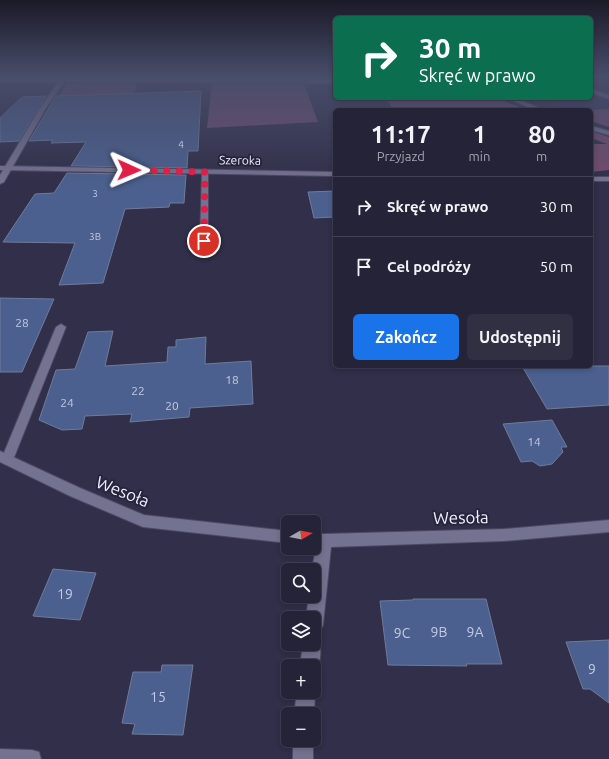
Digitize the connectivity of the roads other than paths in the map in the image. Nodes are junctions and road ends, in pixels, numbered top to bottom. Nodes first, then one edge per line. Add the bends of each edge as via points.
1 (40, 112) edge
2 (593, 129) edge
3 (607, 133) edge
4 (4, 168) edge
5 (205, 172) junction
6 (333, 174) edge
7 (593, 179) edge
8 (608, 179) edge
9 (0, 182) edge
10 (204, 241) dead end
11 (61, 327) dead end
12 (4, 458) edge
13 (609, 526) edge
14 (281, 536) edge
15 (321, 541) edge
16 (318, 555) edge
17 (315, 611) edge
18 (303, 747) edge
19 (0, 758) edge
20 (32, 759) edge
21 (303, 759) edge

1 - 4 street
2 - 3 street
4 - 5 street, Szeroka
4 - 9 street
5 - 6 street, Szeroka
5 - 10 lane
7 - 8 street
11 - 12 lane
12 - 14 street, Wesoła via 143,521
13 - 15 street, Wesoła via 504,535
16 - 17 street
18 - 21 street
19 - 20 lane

